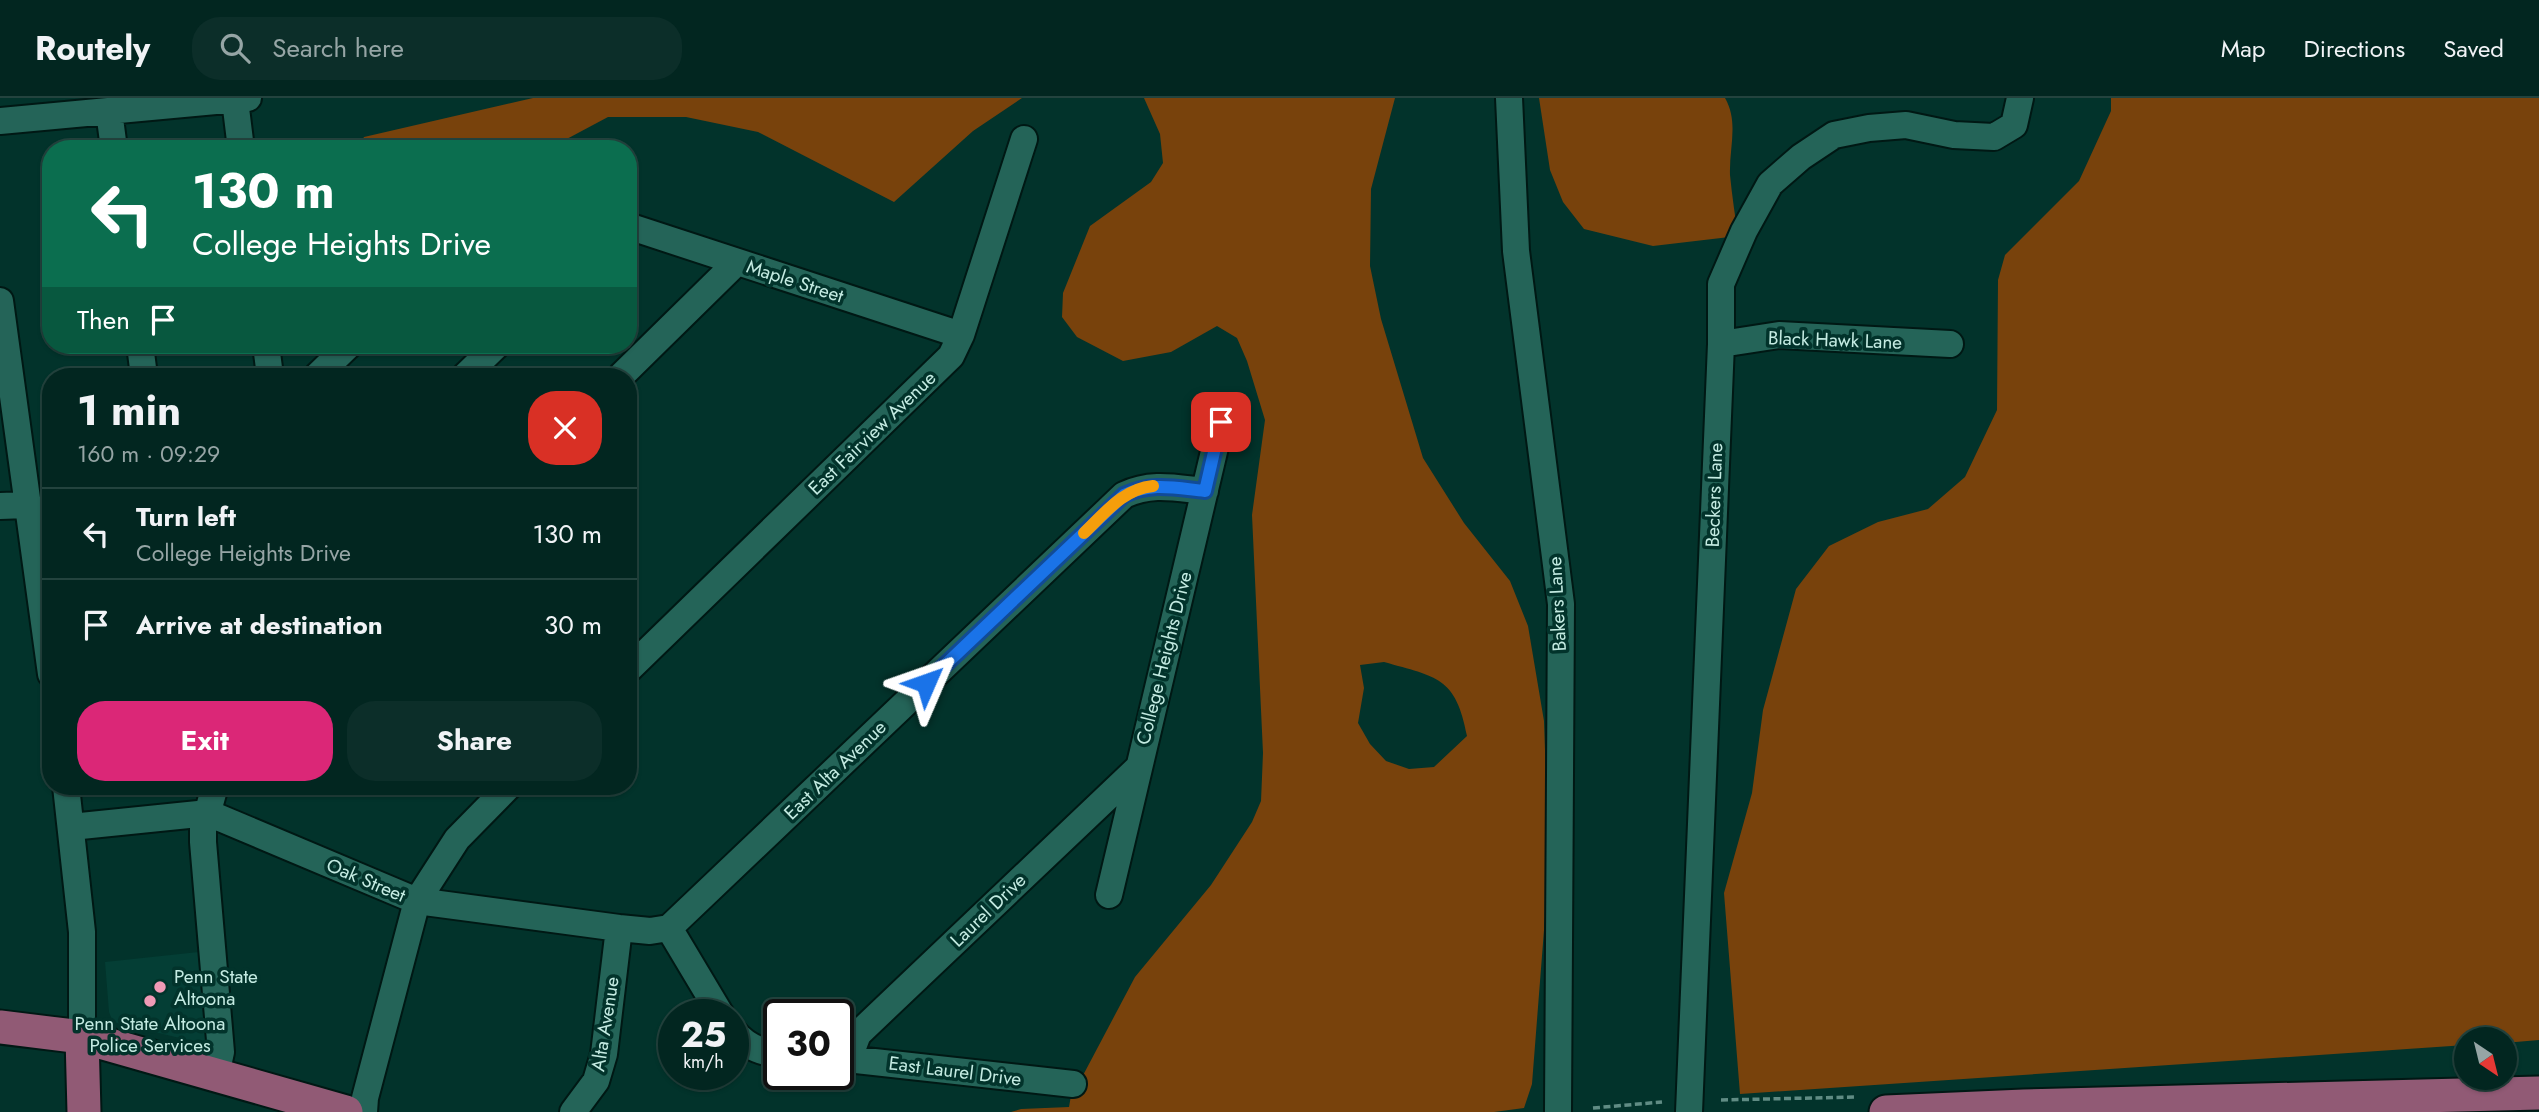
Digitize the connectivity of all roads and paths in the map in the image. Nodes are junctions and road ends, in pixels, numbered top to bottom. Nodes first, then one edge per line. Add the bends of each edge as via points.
1 (1509, 98) edge
2 (2020, 98) edge
3 (241, 99) edge
4 (109, 111) junction
5 (0, 121) edge
6 (1024, 139) dead end
7 (113, 140) edge
8 (241, 140) edge
9 (637, 229) edge
10 (737, 262) junction
11 (0, 301) edge
12 (961, 335) junction
13 (1721, 344) junction
14 (1950, 344) dead end
15 (340, 354) edge
16 (488, 354) edge
17 (325, 368) edge
18 (474, 368) edge
19 (629, 368) edge
20 (1221, 422) dead end
21 (1205, 491) junction
22 (27, 505) junction
23 (0, 506) edge
24 (42, 595) edge
25 (637, 661) edge
26 (1138, 768) junction
27 (67, 795) edge
28 (203, 795) edge
29 (213, 795) edge
30 (500, 795) edge
31 (208, 813) junction
32 (71, 827) junction
33 (1109, 895) dead end
34 (417, 901) junction
35 (619, 928) junction
36 (669, 928) junction
37 (711, 999) edge
38 (0, 1027) edge
39 (82, 1037) junction
40 (854, 1040) edge
41 (854, 1059) edge
42 (216, 1075) junction
43 (1073, 1084) dead end
44 (2539, 1093) edge
45 (1856, 1097) dead end
46 (1721, 1100) dead end
47 (1662, 1102) dead end
48 (1593, 1108) dead end
49 (84, 1112) edge
50 (346, 1112) edge
51 (364, 1112) edge
52 (573, 1112) edge
53 (1558, 1112) edge
54 (1689, 1112) edge
55 (1886, 1112) edge

1 - 53 street, Bakers Lane via 1516,251 1561,604
2 - 13 street, Beckers Lane via 2014,125 1994,137 1906,125 1869,128 1834,135 1801,157 1770,184 1744,230 1721,284
3 - 4 street
3 - 8 street
4 - 5 street
4 - 7 street
6 - 12 street, East Fairview Avenue
9 - 10 street, Maple Street
10 - 12 street, Maple Street
10 - 19 street
11 - 22 street
12 - 25 street, East Fairview Avenue via 951,356
13 - 14 street, Black Hawk Lane via 1779,335
13 - 54 street, Beckers Lane
15 - 17 street
16 - 18 street
20 - 21 street, College Heights Drive
21 - 26 street, College Heights Drive
21 - 36 street, East Alta Avenue via 1157,486 1124,495
22 - 23 street
22 - 24 street
26 - 33 street, College Heights Drive
26 - 40 street, Laurel Drive
27 - 32 street
28 - 31 street
29 - 31 street
30 - 34 street via 457,839
31 - 32 street, Oak Street
31 - 34 street, Oak Street
31 - 42 street via 203,842 221,1052
32 - 39 street via 82,932
34 - 35 street, Oak Street
34 - 51 street
35 - 36 street, Oak Street
35 - 52 street, Alta Avenue via 604,1054 596,1081
36 - 37 street
38 - 39 main road
39 - 42 main road
39 - 49 main road
41 - 43 street, East Laurel Drive
42 - 50 main road
44 - 55 main road
45 - 46 path
47 - 48 path

